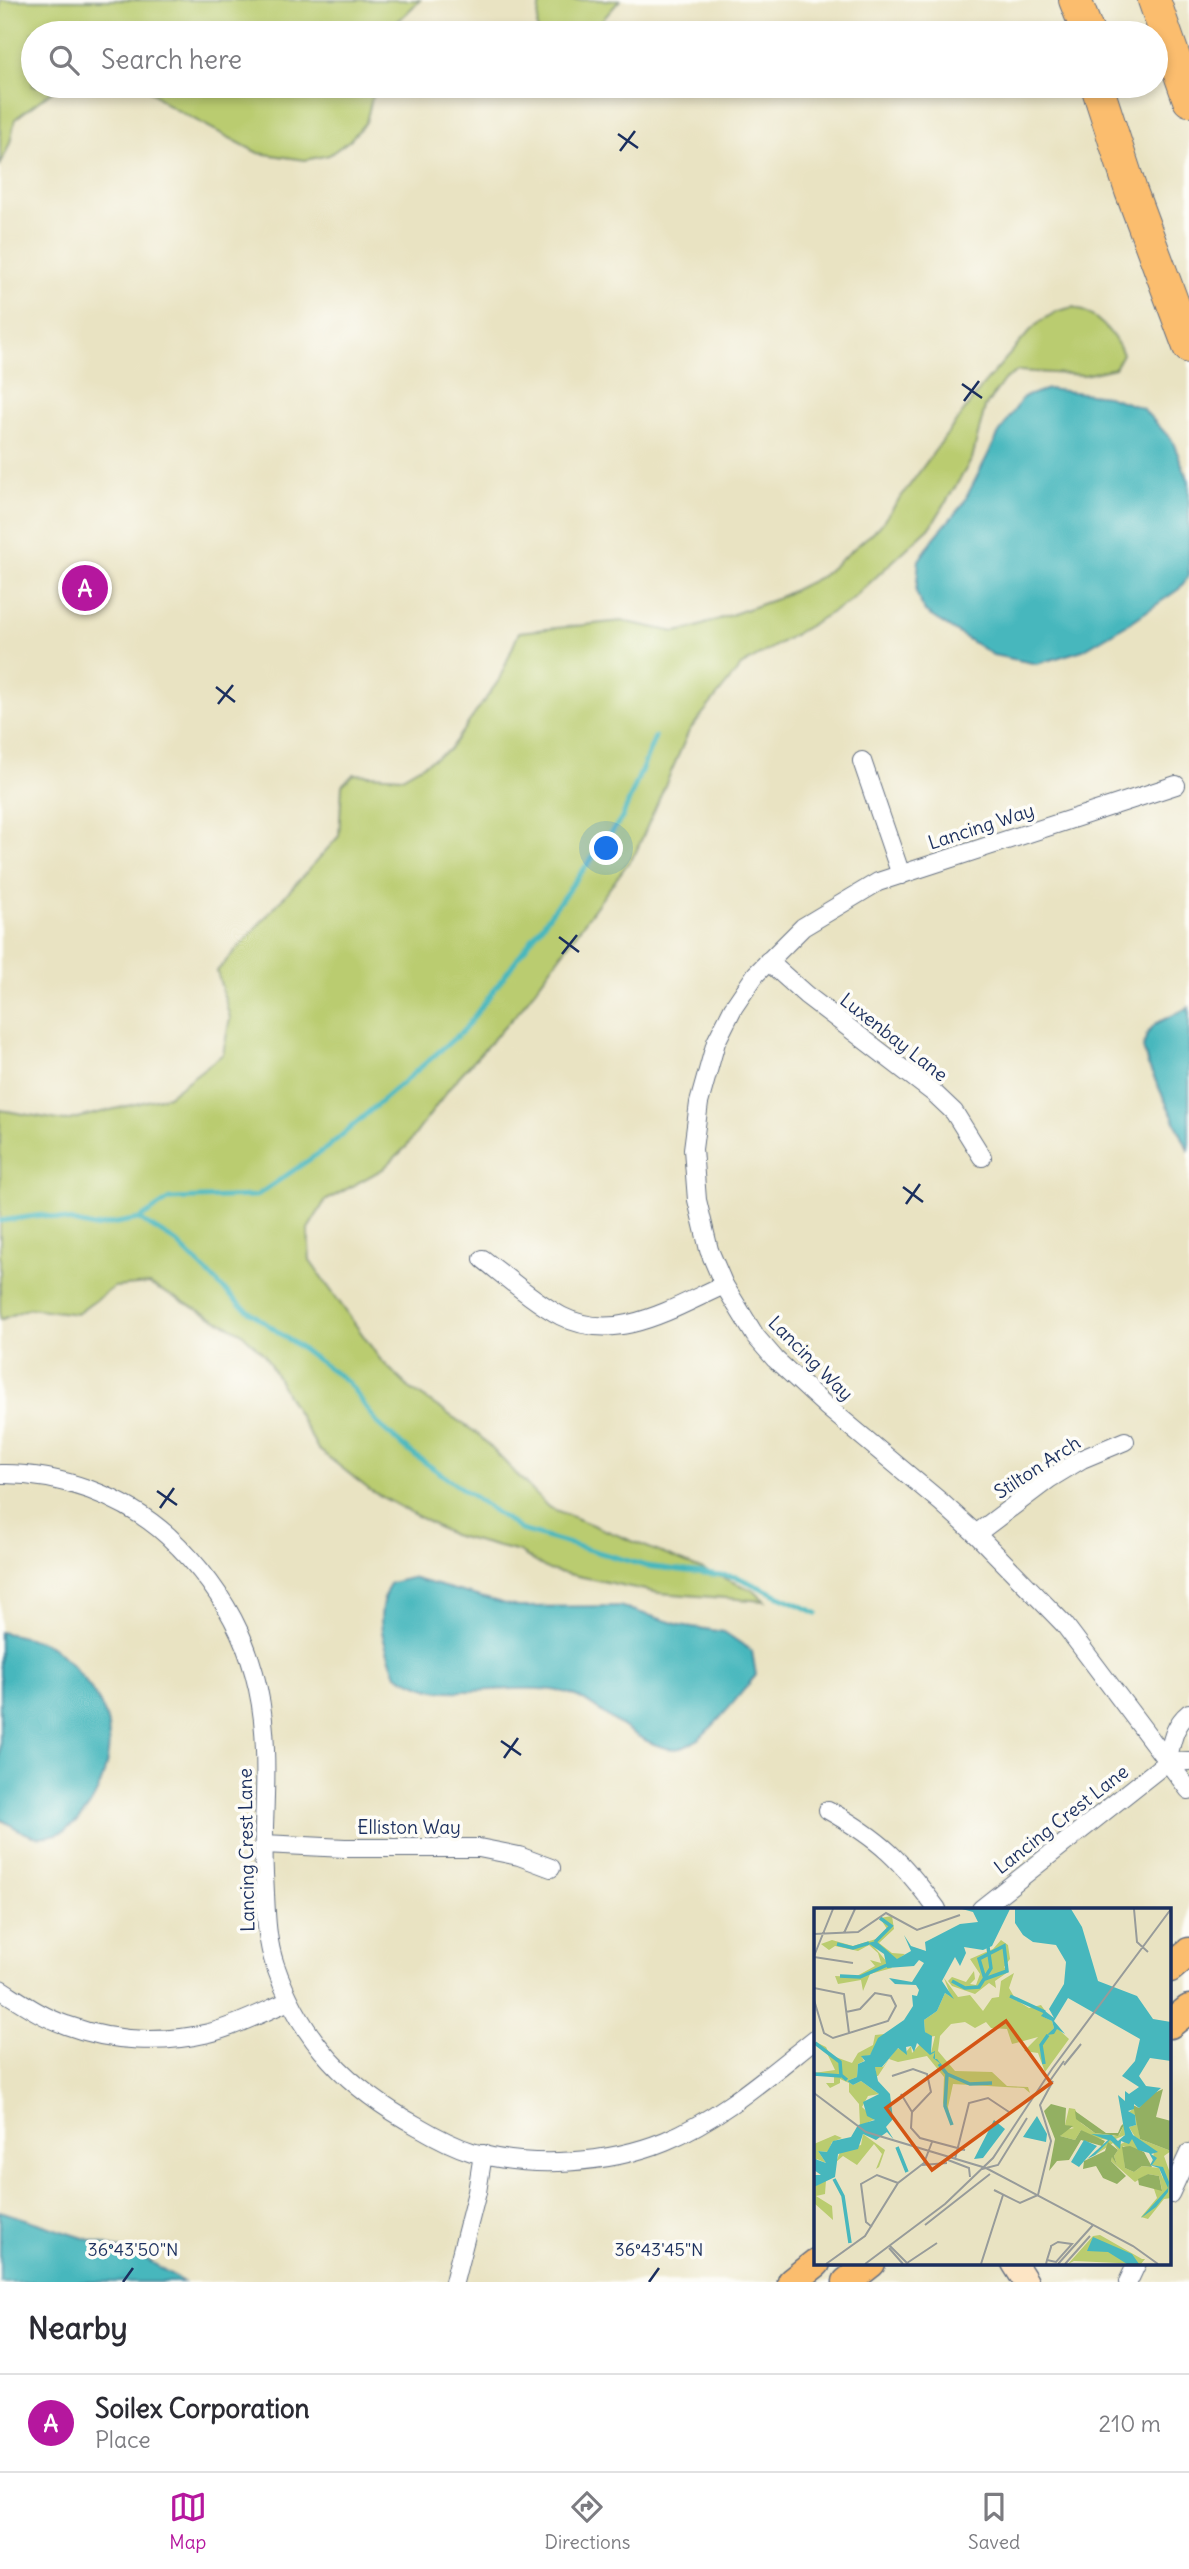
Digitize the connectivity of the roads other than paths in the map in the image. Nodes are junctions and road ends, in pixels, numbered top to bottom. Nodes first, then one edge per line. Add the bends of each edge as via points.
1 (1068, 0) edge
2 (1075, 0) edge
3 (1154, 0) edge
4 (1075, 21) edge
5 (1083, 21) edge
6 (1161, 21) edge
7 (1168, 40) edge
8 (1102, 98) edge
9 (1112, 98) edge
10 (1189, 100) edge
11 (1138, 187) junction
12 (1189, 290) edge
13 (1189, 347) edge
14 (862, 761) dead end
15 (1176, 785) dead end
16 (901, 874) junction
17 (768, 961) junction
18 (982, 1157) dead end
19 (483, 1259) dead end
20 (724, 1285) junction
21 (1125, 1441) dead end
22 (0, 1474) edge
23 (976, 1534) junction
24 (1189, 1713) edge
25 (1189, 1761) edge
26 (1167, 1762) junction
27 (1189, 1790) edge
28 (828, 1810) dead end
29 (264, 1844) junction
30 (551, 1868) dead end
31 (936, 1908) edge
32 (982, 1908) edge
33 (1189, 1952) edge
34 (1172, 1966) edge
35 (0, 1989) edge
36 (289, 2001) junction
37 (1189, 2009) edge
38 (1172, 2022) edge
39 (814, 2040) edge
40 (1189, 2153) edge
41 (483, 2154) junction
42 (1172, 2190) edge
43 (815, 2264) edge
44 (869, 2264) edge
45 (1015, 2264) edge
46 (1137, 2264) edge
47 (454, 2282) edge
48 (792, 2282) edge
49 (847, 2282) edge
50 (1026, 2282) edge
51 (1128, 2282) edge

1 - 4 highway
2 - 5 highway
3 - 6 highway
7 - 10 highway
8 - 11 highway
9 - 11 highway
11 - 12 highway
11 - 13 highway
14 - 16 street
15 - 16 street, Lancing Way
16 - 17 street, Lancing Way via 878,882 803,927
17 - 18 street, Luxenbay Lane via 934,1093 954,1112
17 - 20 street, Lancing Way via 733,1008 716,1042 695,1132 697,1200 709,1250
19 - 20 street via 562,1317 589,1325 622,1327
20 - 23 street, Lancing Way via 775,1359
21 - 23 street, Stilton Arch via 1049,1479
22 - 29 street, Lancing Crest Lane via 49,1478 83,1487 135,1511 193,1560 222,1598 241,1634 261,1702
23 - 26 street, Lancing Way via 1064,1624
24 - 26 street via 1174,1730
25 - 26 street
26 - 27 street, Lancing Way
26 - 32 street, Lancing Crest Lane
28 - 31 street via 865,1831 896,1857
29 - 30 street, Elliston Way via 479,1848
29 - 36 street, Lancing Crest Lane via 268,1937
33 - 34 main road
35 - 36 street via 67,2026 155,2041 211,2032
36 - 41 street, Lancing Crest Lane via 326,2056 356,2087 451,2145
37 - 38 main road
39 - 41 street, Lancing Crest Lane via 714,2115 663,2142 591,2160 552,2162
40 - 42 street
41 - 47 street
43 - 48 main road
44 - 49 main road
45 - 50 street
46 - 51 street

